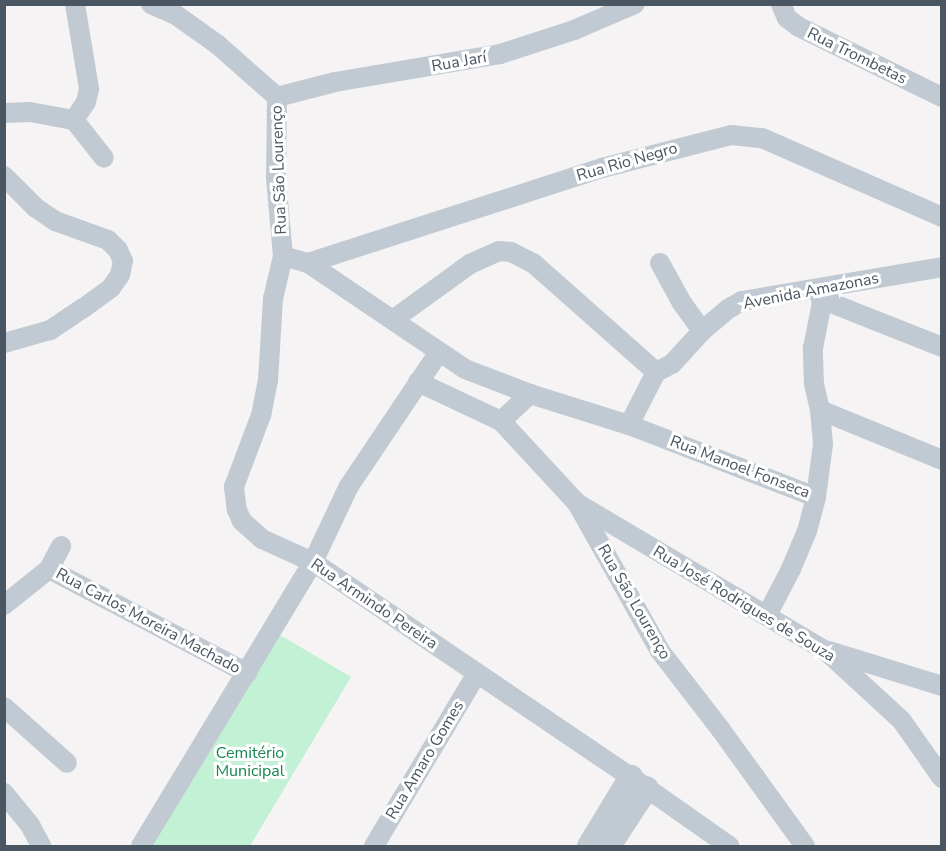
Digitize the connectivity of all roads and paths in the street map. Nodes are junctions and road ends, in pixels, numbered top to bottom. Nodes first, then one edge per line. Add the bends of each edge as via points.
1 (75, 4) edge
2 (151, 4) edge
3 (635, 4) edge
4 (781, 4) edge
5 (277, 97) junction
6 (942, 97) edge
7 (4, 113) edge
8 (74, 120) junction
9 (104, 158) dead end
10 (4, 176) edge
11 (942, 217) edge
12 (283, 256) junction
13 (308, 263) junction
14 (660, 263) dead end
15 (942, 267) edge
16 (823, 293) junction
17 (394, 318) junction
18 (702, 330) junction
19 (5, 343) edge
20 (942, 347) edge
21 (439, 352) junction
22 (656, 372) junction
23 (418, 382) junction
24 (530, 394) junction
25 (820, 410) junction
26 (501, 421) junction
27 (629, 425) junction
28 (942, 460) edge
29 (816, 497) junction
30 (577, 503) junction
31 (61, 546) dead end
32 (313, 562) junction
33 (49, 568) junction
34 (4, 605) edge
35 (767, 615) junction
36 (826, 651) junction
37 (247, 673) junction
38 (477, 673) junction
39 (942, 686) edge
40 (4, 707) edge
41 (67, 763) dead end
42 (940, 771) edge
43 (639, 783) junction
44 (4, 793) edge
45 (41, 846) edge
46 (141, 846) edge
47 (374, 846) edge
48 (589, 846) edge
49 (609, 846) edge
50 (729, 846) edge
51 (805, 846) edge

1 - 8 street via 89,89
2 - 5 street, Rua São Lourenço via 176,15 218,45
3 - 5 street, Rua Jarí via 574,30 500,54 335,82
4 - 6 street, Rua Trombetas via 787,18 799,27
5 - 12 street, Rua São Lourenço via 276,178
7 - 8 street via 30,112
8 - 9 street
10 - 19 street via 36,208 56,221 108,240 123,261 111,288 83,308 50,330
11 - 13 street, Rua Rio Negro via 762,138 731,135 602,168
12 - 13 street, Rua São Lourenço
12 - 32 street, Rua Armindo Pereira via 273,299 268,380 261,416 237,477 234,498 249,529
13 - 17 street, Rua São Lourenço
14 - 18 street
15 - 16 street, Avenida Amazonas
16 - 18 street, Avenida Amazonas via 742,301
16 - 20 street
16 - 25 street, Rua Manoel Fonseca via 813,348 814,384
17 - 21 street, Rua São Lourenço
17 - 22 street via 470,264 499,252 511,252 533,263
18 - 22 street, Avenida Amazonas via 680,357
21 - 23 street
21 - 24 street, Rua São Lourenço via 465,369
22 - 27 street, Avenida Amazonas
23 - 26 street
23 - 32 street via 350,486
24 - 26 street
24 - 27 street, Rua Manoel Fonseca
25 - 28 street
25 - 29 street, Rua Manoel Fonseca via 823,444
26 - 30 street, Rua São Lourenço
27 - 29 street, Rua Manoel Fonseca
29 - 35 street via 807,531
30 - 35 street, Rua José Rodrigues de Souza
30 - 51 street, Rua São Lourenço via 660,651
31 - 33 street
32 - 37 street
32 - 38 street, Rua Armindo Pereira
33 - 34 street
33 - 37 street, Rua Carlos Moreira Machado
35 - 36 street, Rua José Rodrigues de Souza
36 - 39 street
36 - 42 street, Rua José Rodrigues de Souza via 902,721
37 - 46 street
38 - 43 street, Rua Armindo Pereira
38 - 47 street, Rua Amaro Gomes
40 - 41 street
43 - 48 street
43 - 49 street
43 - 50 street, Rua Armindo Pereira
44 - 45 street via 30,825

